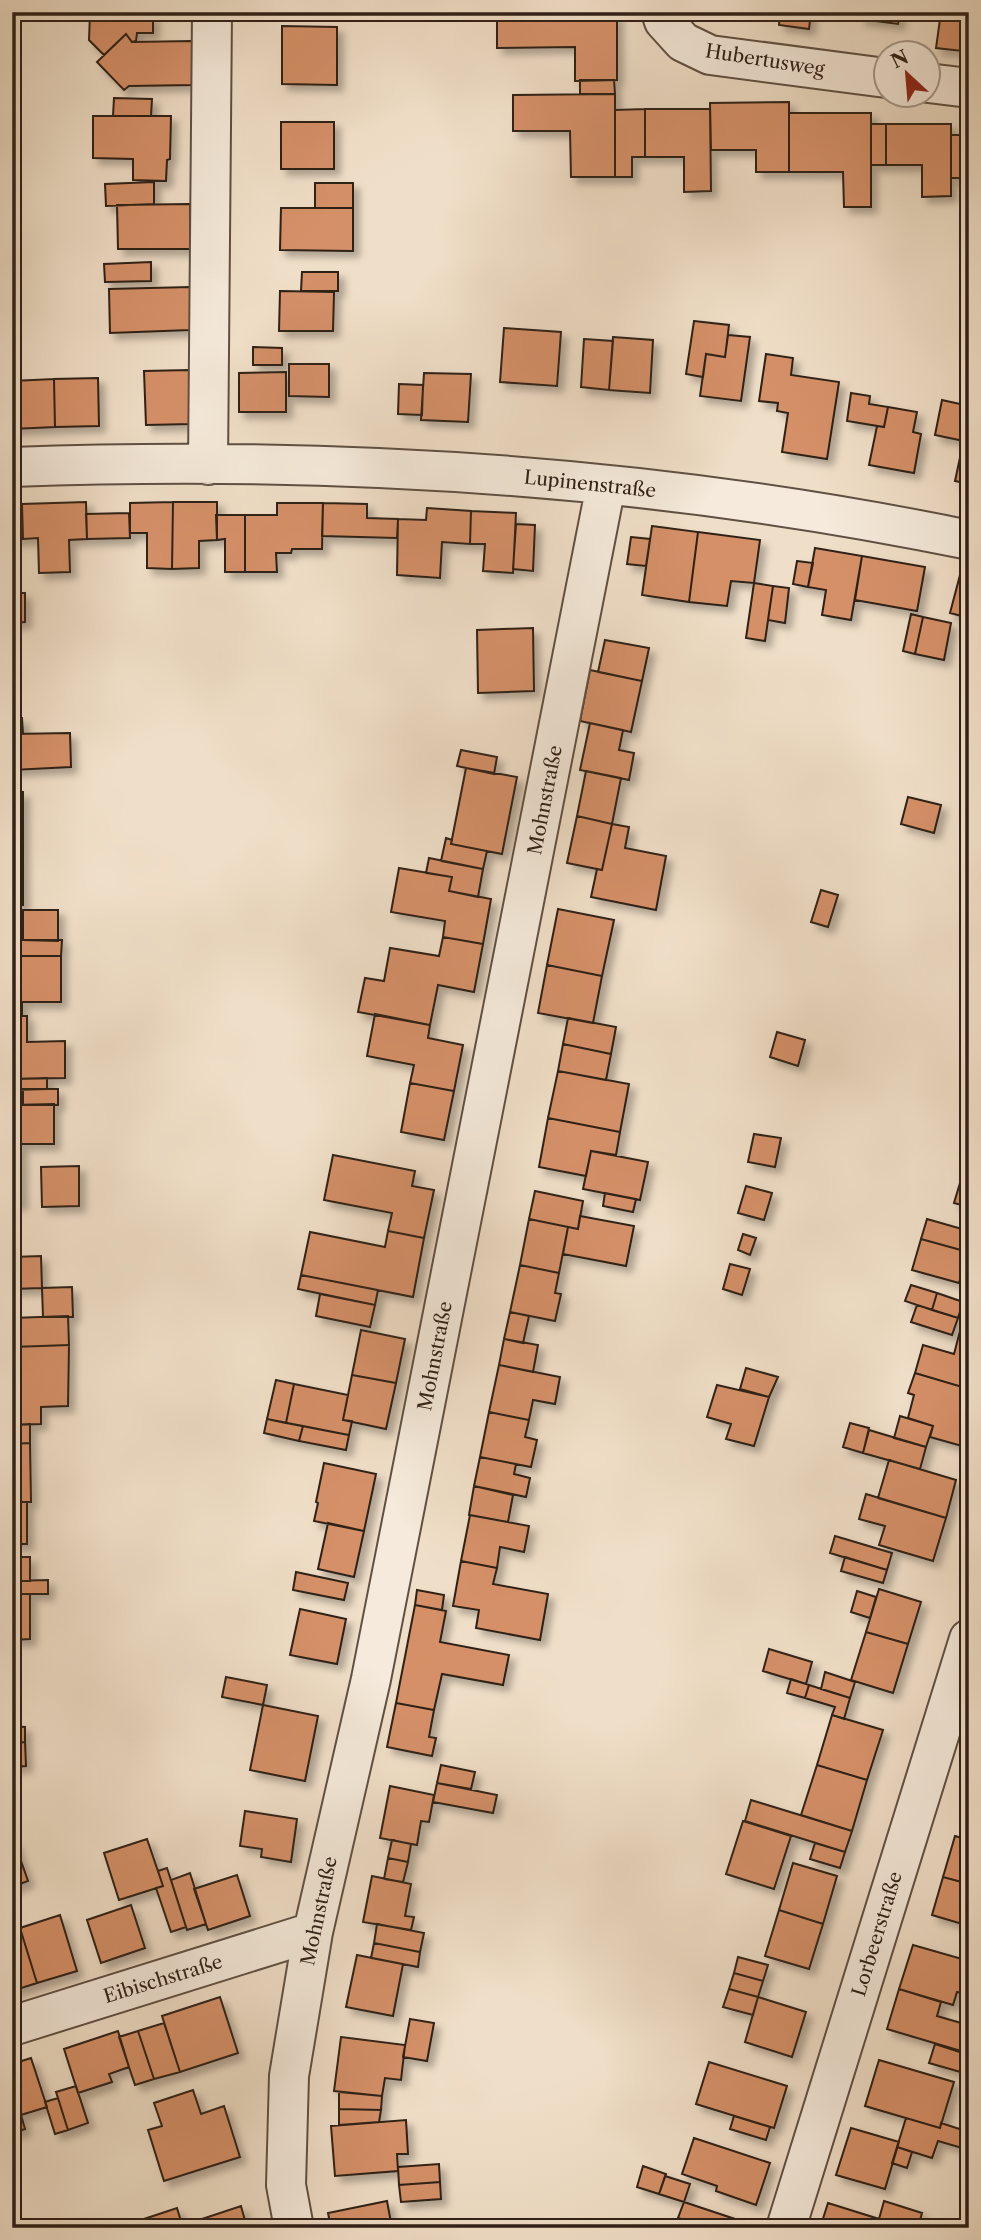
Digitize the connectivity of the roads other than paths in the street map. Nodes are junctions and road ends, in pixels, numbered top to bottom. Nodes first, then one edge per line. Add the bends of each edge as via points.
1 (212, 12) edge
2 (661, 12) edge
3 (872, 76) edge
4 (942, 85) edge
5 (969, 88) edge
6 (208, 465) junction
7 (12, 467) edge
8 (606, 485) junction
9 (969, 540) edge
10 (969, 1639) edge
11 (313, 1932) junction
12 (12, 2026) edge
13 (294, 2228) edge
14 (786, 2228) edge

1 - 6 street
2 - 3 street, Hubertusweg via 683,42 710,55
4 - 5 street
6 - 7 street, Lupinenstraße
6 - 8 street, Lupinenstraße via 356,467
8 - 9 street, Lupinenstraße via 745,500
8 - 11 street, Mohnstraße via 374,1665
10 - 14 street, Lorbeerstraße
11 - 12 street, Eibischstraße
11 - 13 street, Mohnstraße via 289,2076 286,2185

